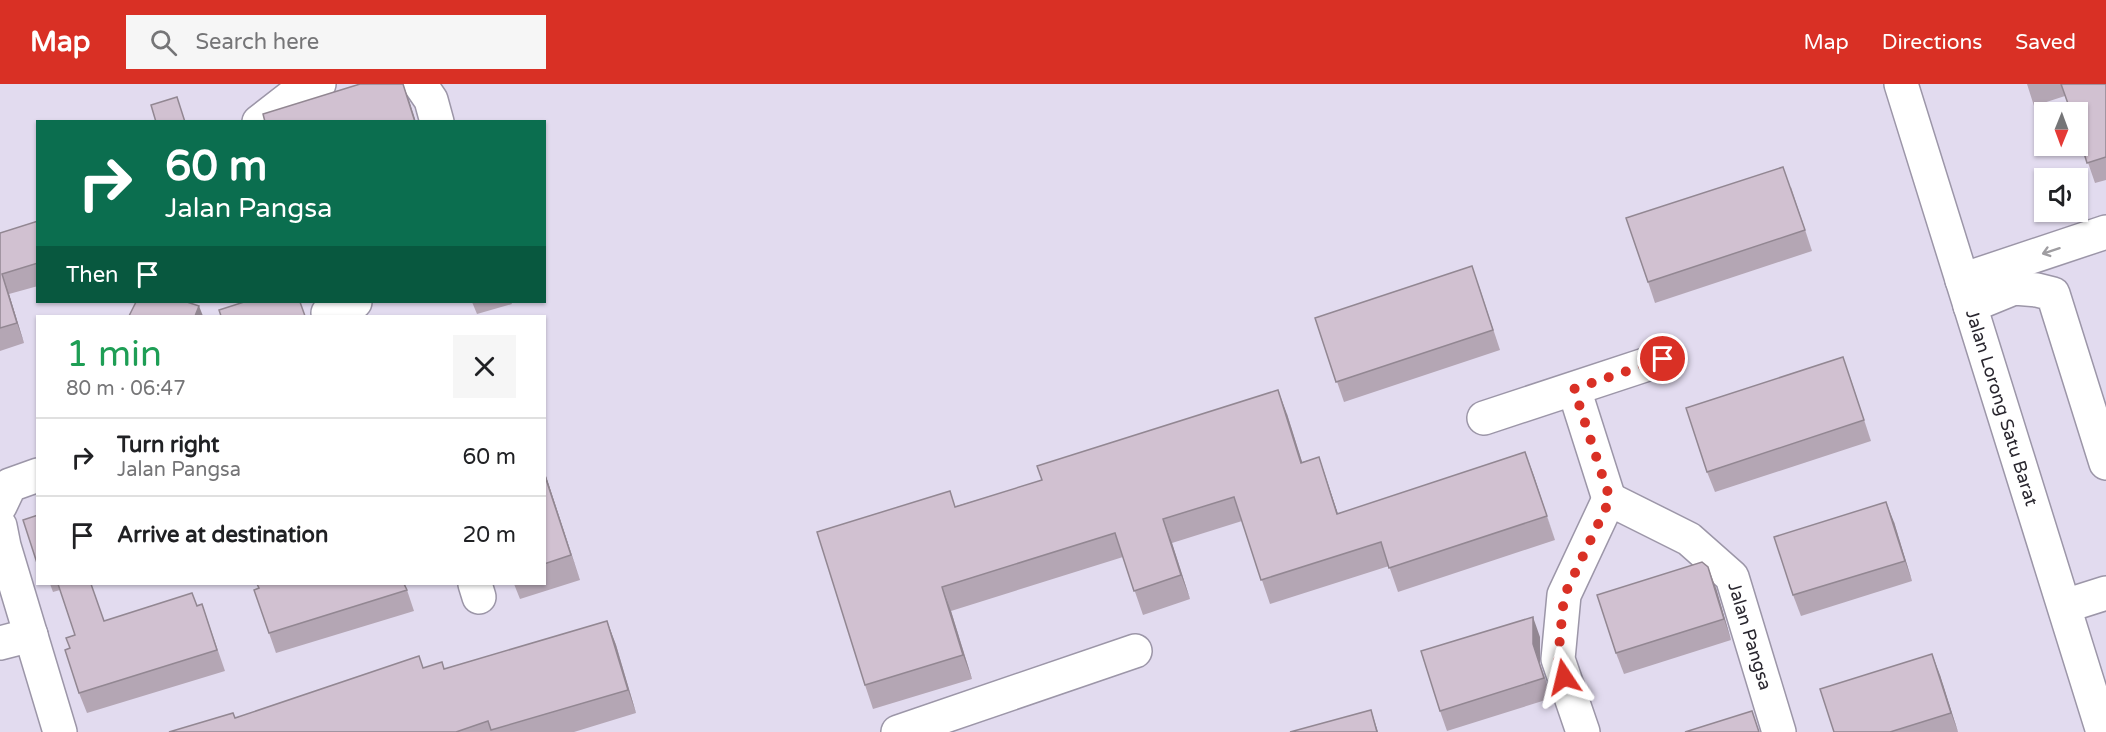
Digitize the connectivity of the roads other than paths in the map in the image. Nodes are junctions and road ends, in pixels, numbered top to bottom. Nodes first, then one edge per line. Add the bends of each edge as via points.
1 (319, 84) edge
2 (420, 84) edge
3 (1900, 84) edge
4 (262, 120) edge
5 (436, 120) edge
6 (2106, 232) edge
7 (1966, 293) junction
8 (1663, 359) dead end
9 (1574, 389) junction
10 (1484, 418) dead end
11 (2106, 463) edge
12 (36, 476) edge
13 (1610, 499) junction
14 (0, 506) edge
15 (0, 526) edge
16 (2106, 592) edge
17 (2065, 606) junction
18 (15, 639) edge
19 (1135, 651) dead end
20 (60, 732) edge
21 (898, 732) edge
22 (1583, 732) edge
23 (1779, 732) edge
24 (2103, 732) edge

1 - 4 street via 295,94
2 - 5 street via 431,100
3 - 7 street, Jalan Lorong Satu Barat
6 -> 7 street
7 - 11 street via 2014,288 2053,294
7 - 17 street, Jalan Lorong Satu Barat
8 - 9 street
9 - 10 street
9 - 13 street
12 - 14 street via 10,485
13 - 22 street via 1564,596 1558,659
13 - 23 street, Jalan Pangsa via 1689,539 1732,576
15 - 18 street
16 - 17 street
17 - 24 street, Jalan Lorong Satu Barat
18 - 20 street
19 - 21 street

